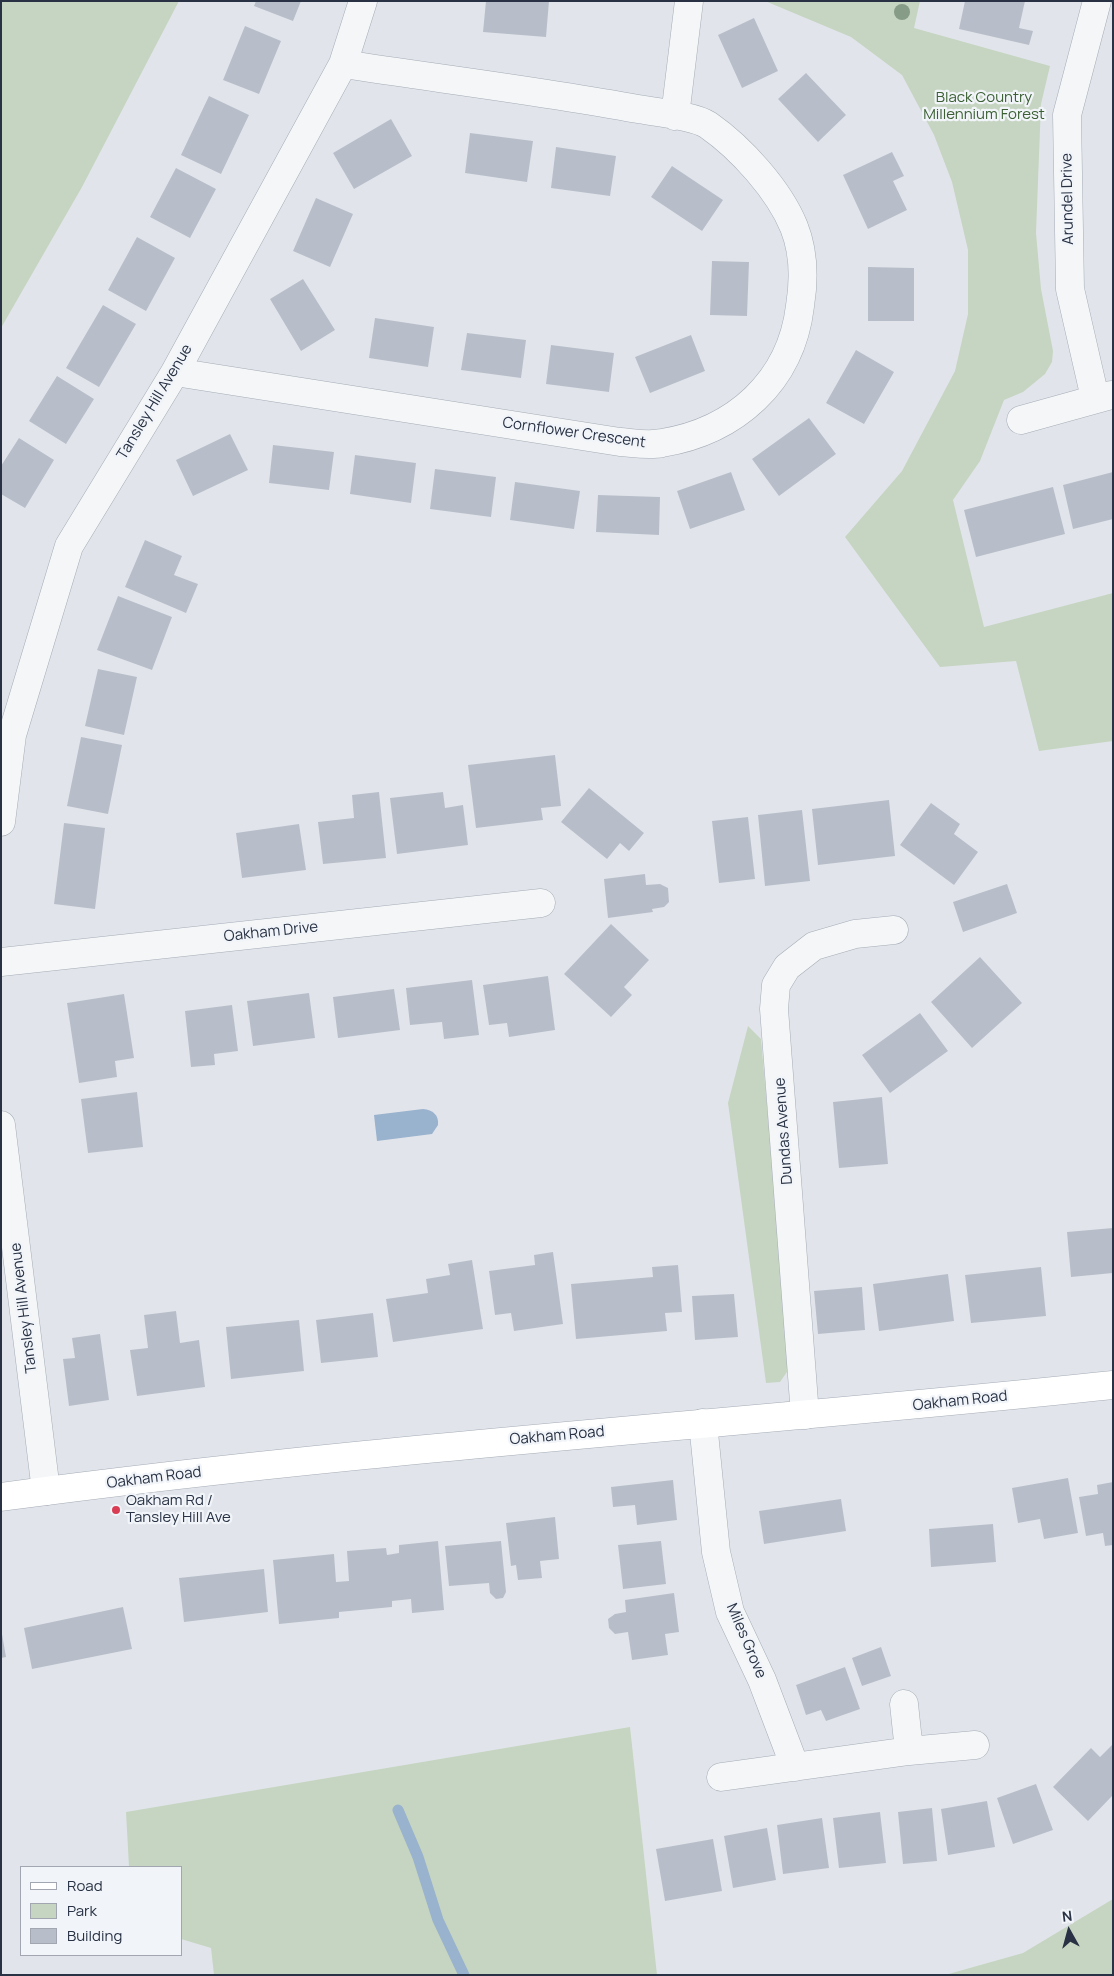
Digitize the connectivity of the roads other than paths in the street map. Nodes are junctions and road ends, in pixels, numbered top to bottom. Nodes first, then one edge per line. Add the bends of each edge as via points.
1 (363, 1) edge
2 (689, 1) edge
3 (1097, 1) edge
4 (343, 64) junction
5 (675, 116) junction
6 (175, 372) junction
7 (1104, 396) edge
8 (1022, 420) dead end
9 (1, 822) edge
10 (541, 903) dead end
11 (894, 930) dead end
12 (1, 962) edge
13 (1, 1125) edge
14 (1113, 1385) edge
15 (805, 1415) junction
16 (702, 1423) junction
17 (46, 1491) junction
18 (1, 1497) edge
19 (904, 1704) dead end
20 (975, 1745) dead end
21 (908, 1751) junction
22 (795, 1767) junction
23 (721, 1778) dead end

1 - 4 street, Tansley Hill Avenue
2 - 5 street
3 - 7 street, Arundel Drive via 1067,115 1070,289
4 - 5 street, Cornflower Crescent
4 - 6 street, Tansley Hill Avenue
5 - 6 street, Cornflower Crescent via 706,124 755,168 794,228 802,262 798,322 786,354 769,384 748,408 718,425 660,444 620,442
6 - 9 street, Tansley Hill Avenue via 69,546 12,735
7 - 8 street, Arundel Drive
10 - 12 street, Oakham Drive
11 - 15 street, Dundas Avenue via 855,934 814,946 787,967 776,985 774,1009
13 - 17 street, Tansley Hill Avenue
14 - 15 street, Oakham Road
15 - 16 street, Oakham Road
16 - 17 street, Oakham Road via 345,1456
16 - 22 street, Miles Grove via 716,1552 730,1612 762,1680
17 - 18 street, Oakham Road
19 - 21 street
20 - 21 street
21 - 22 street
22 - 23 street

